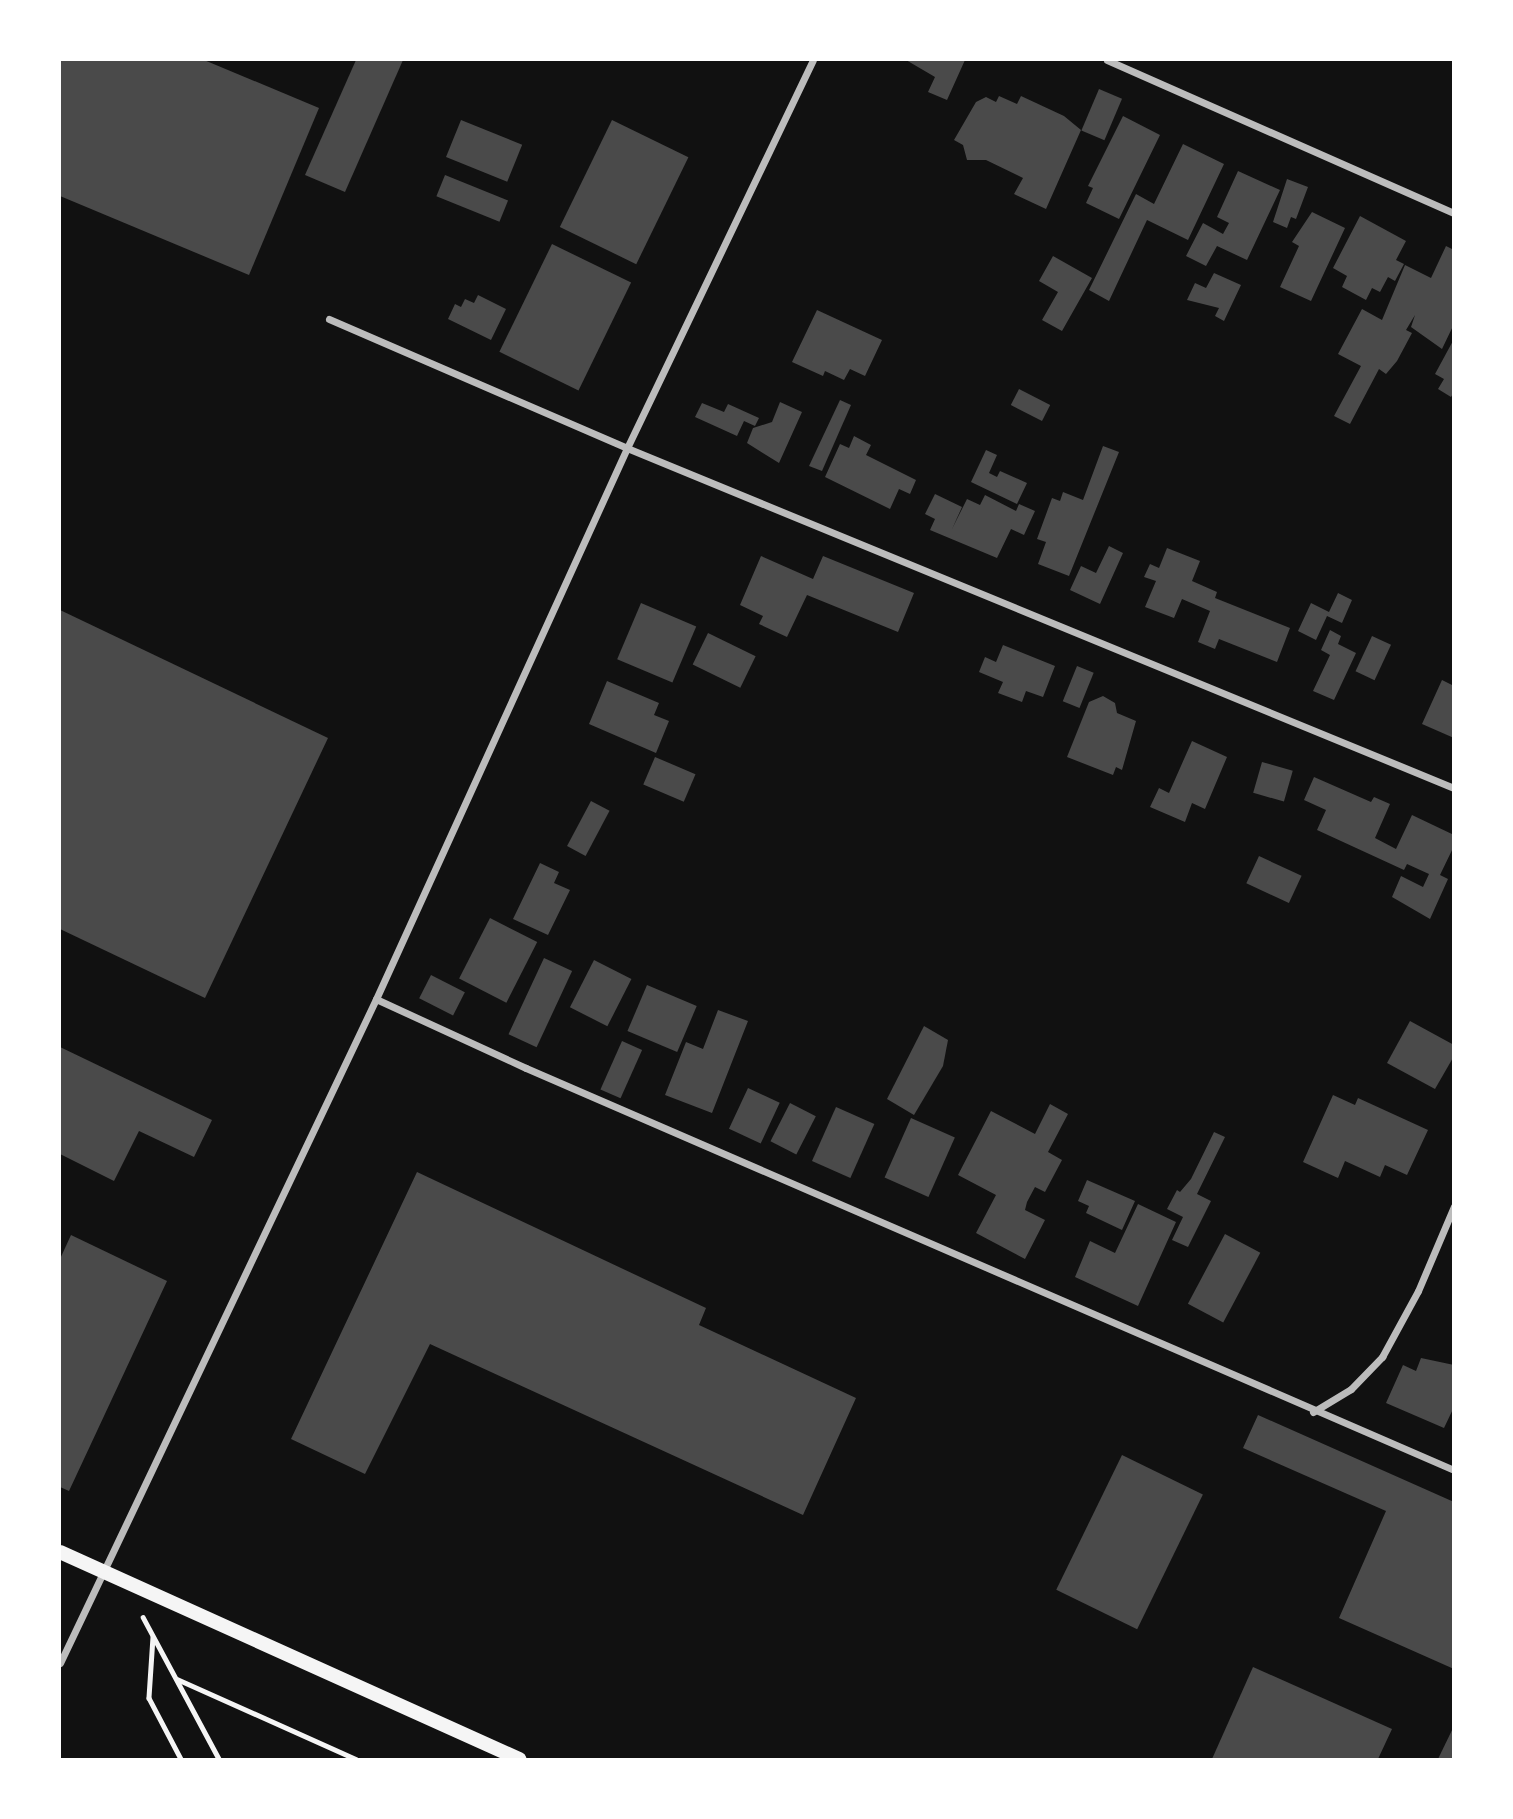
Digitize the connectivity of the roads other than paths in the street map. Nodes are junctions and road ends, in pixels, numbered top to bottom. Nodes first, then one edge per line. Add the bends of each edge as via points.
1 (813, 60) edge
2 (1107, 60) edge
3 (1454, 213) edge
4 (330, 319) dead end
5 (627, 448) junction
6 (1454, 789) edge
7 (376, 999) junction
8 (1454, 1206) edge
9 (1313, 1412) junction
10 (1454, 1470) edge
11 (60, 1552) edge
12 (106, 1571) junction
13 (60, 1663) edge
14 (519, 1759) edge

1 - 5 street
2 - 3 street
4 - 5 street
5 - 6 street
5 - 7 street
7 - 9 street
7 - 12 street
8 - 9 street via 1418,1291 1381,1357 1351,1389
9 - 10 street
11 - 12 main road
12 - 13 street
12 - 14 main road

